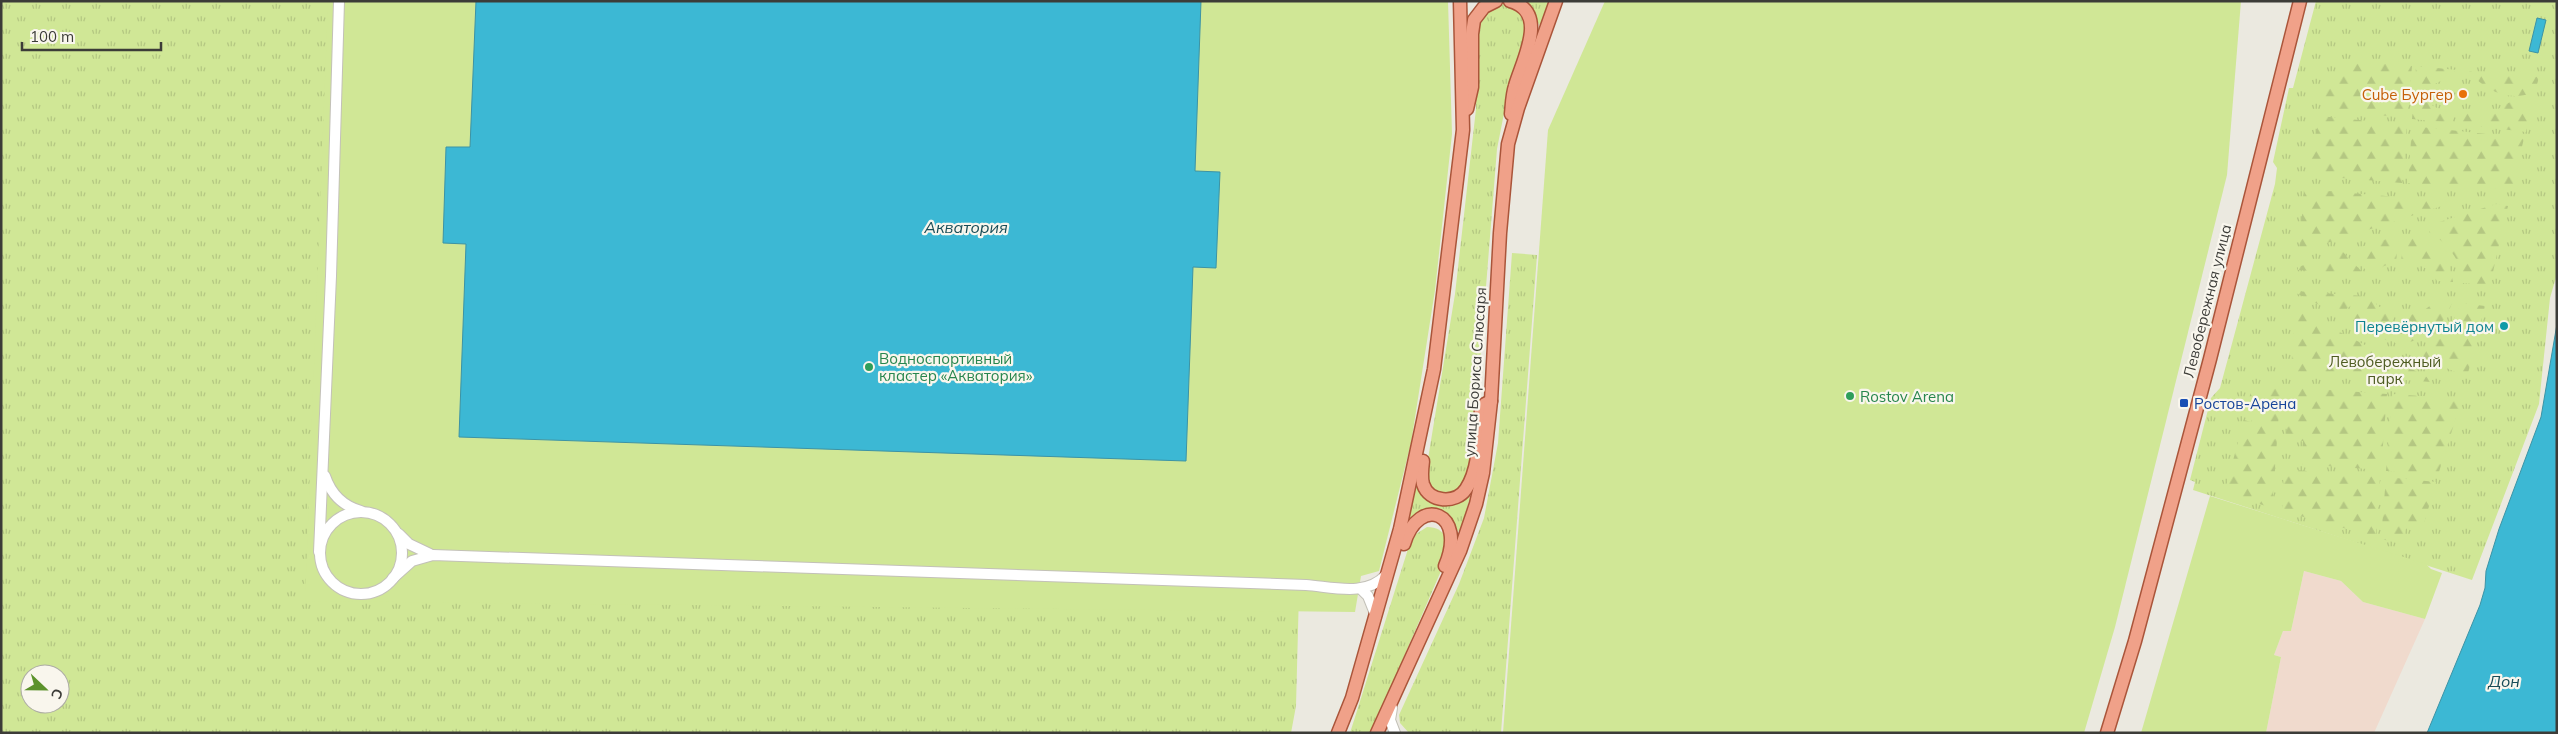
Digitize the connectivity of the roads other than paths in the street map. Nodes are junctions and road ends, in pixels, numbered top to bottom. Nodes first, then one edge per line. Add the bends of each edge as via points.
1 (339, 1) edge
2 (1460, 1) edge
3 (1496, 1) edge
4 (1510, 1) edge
5 (1556, 1) edge
6 (2298, 1) edge
7 (1463, 130) junction
8 (1508, 144) junction
9 (1491, 401) junction
10 (1427, 411) junction
11 (324, 470) junction
12 (366, 512) junction
13 (394, 529) junction
14 (319, 552) junction
15 (434, 555) junction
16 (393, 578) junction
17 (1387, 578) junction
18 (1361, 590) junction
19 (1433, 608) junction
20 (1377, 617) junction
21 (1395, 693) junction
22 (1338, 733) edge
23 (1377, 733) edge
24 (1396, 733) edge
25 (2107, 733) edge

1 - 11 street
2 - 7 main road
3 - 7 main road via 1484,7 1474,20 1472,87
4 - 8 main road via 1524,9 1532,26 1512,96
5 - 8 main road, улица Бориса Слюсаря
6 - 25 main road, Левобережная улица via 2210,359 2135,641
7 - 10 main road
8 - 9 main road, улица Бориса Слюсаря
9 - 10 main road via 1481,410 1470,483 1465,491 1452,499 1438,499 1430,495 1424,486 1422,468 1431,420
9 - 19 main road, улица Бориса Слюсаря via 1476,504 1460,551
10 - 17 main road
11 - 12 street via 329,487 336,495 351,508
11 - 14 street
12 - 13 street via 382,518
12 - 14 street via 349,514 334,522 323,536
13 - 15 street via 409,544
13 - 16 street via 402,554 400,567
14 - 16 street via 326,574 341,589 355,594 370,594
15 - 16 street via 412,561
15 - 18 street via 920,570 1306,585
17 - 18 street
17 - 19 main road via 1394,576 1411,527 1423,516 1440,517 1450,527 1452,545 1432,596
17 - 20 main road
18 - 20 street via 1368,596
19 - 21 main road, улица Бориса Слюсаря
20 - 22 main road
21 - 23 main road, улица Бориса Слюсаря
21 - 24 street via 1390,720

